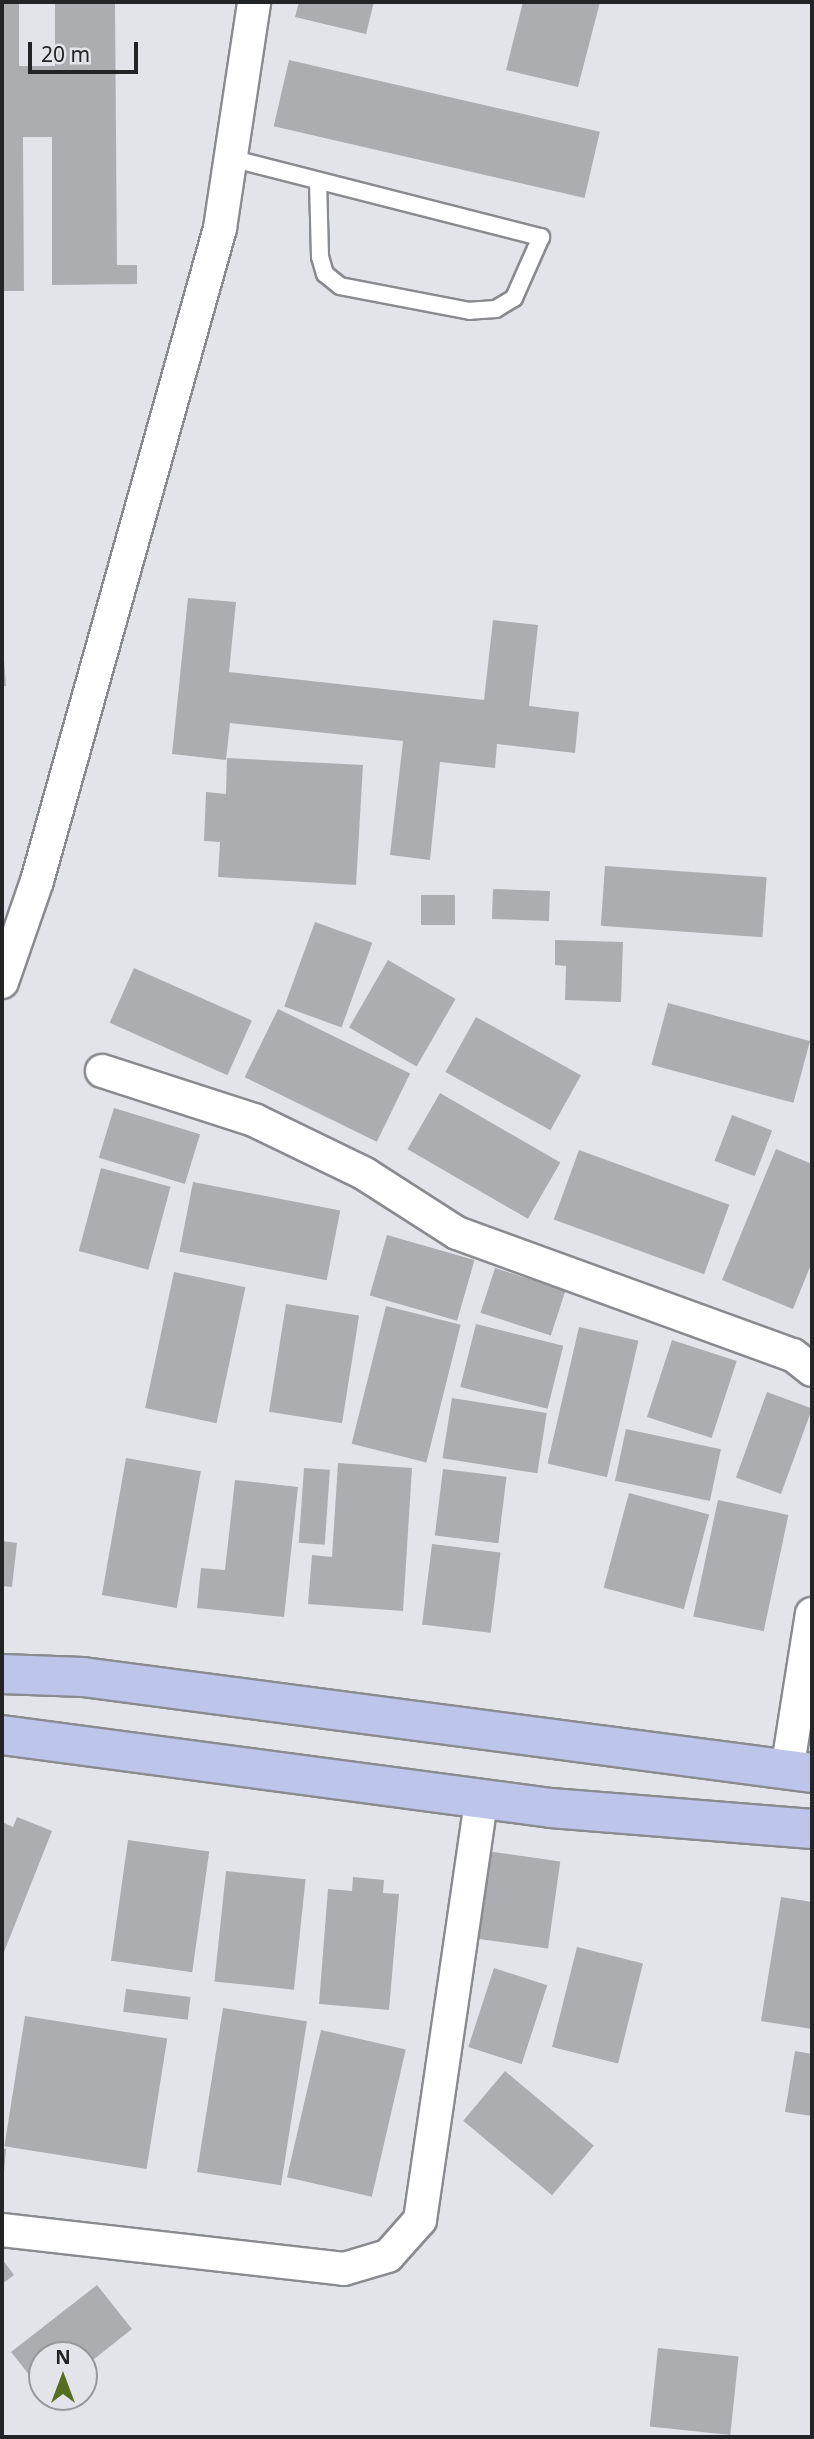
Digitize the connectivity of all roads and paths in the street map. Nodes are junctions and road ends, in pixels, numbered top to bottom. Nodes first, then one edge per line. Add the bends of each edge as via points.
1 (254, 2) edge
2 (230, 158) junction
3 (318, 181) junction
4 (2, 982) edge
5 (102, 1071) dead end
6 (812, 1370) edge
7 (812, 1614) edge
8 (2, 1674) edge
9 (2, 1735) edge
10 (799, 1772) edge
11 (481, 1800) junction
12 (812, 1829) edge
13 (2, 2230) edge

1 - 2 street
2 - 3 lane
2 - 4 street via 220,228 37,881
3 - 3 lane via 320,257 325,274 340,286 470,311 496,310 514,298 541,237
5 - 6 street via 254,1121 365,1174 457,1233 793,1355
7 - 10 street
8 - 10 main road via 83,1677
9 - 11 main road
11 - 12 main road
11 - 13 street via 420,2220 388,2256 344,2269

